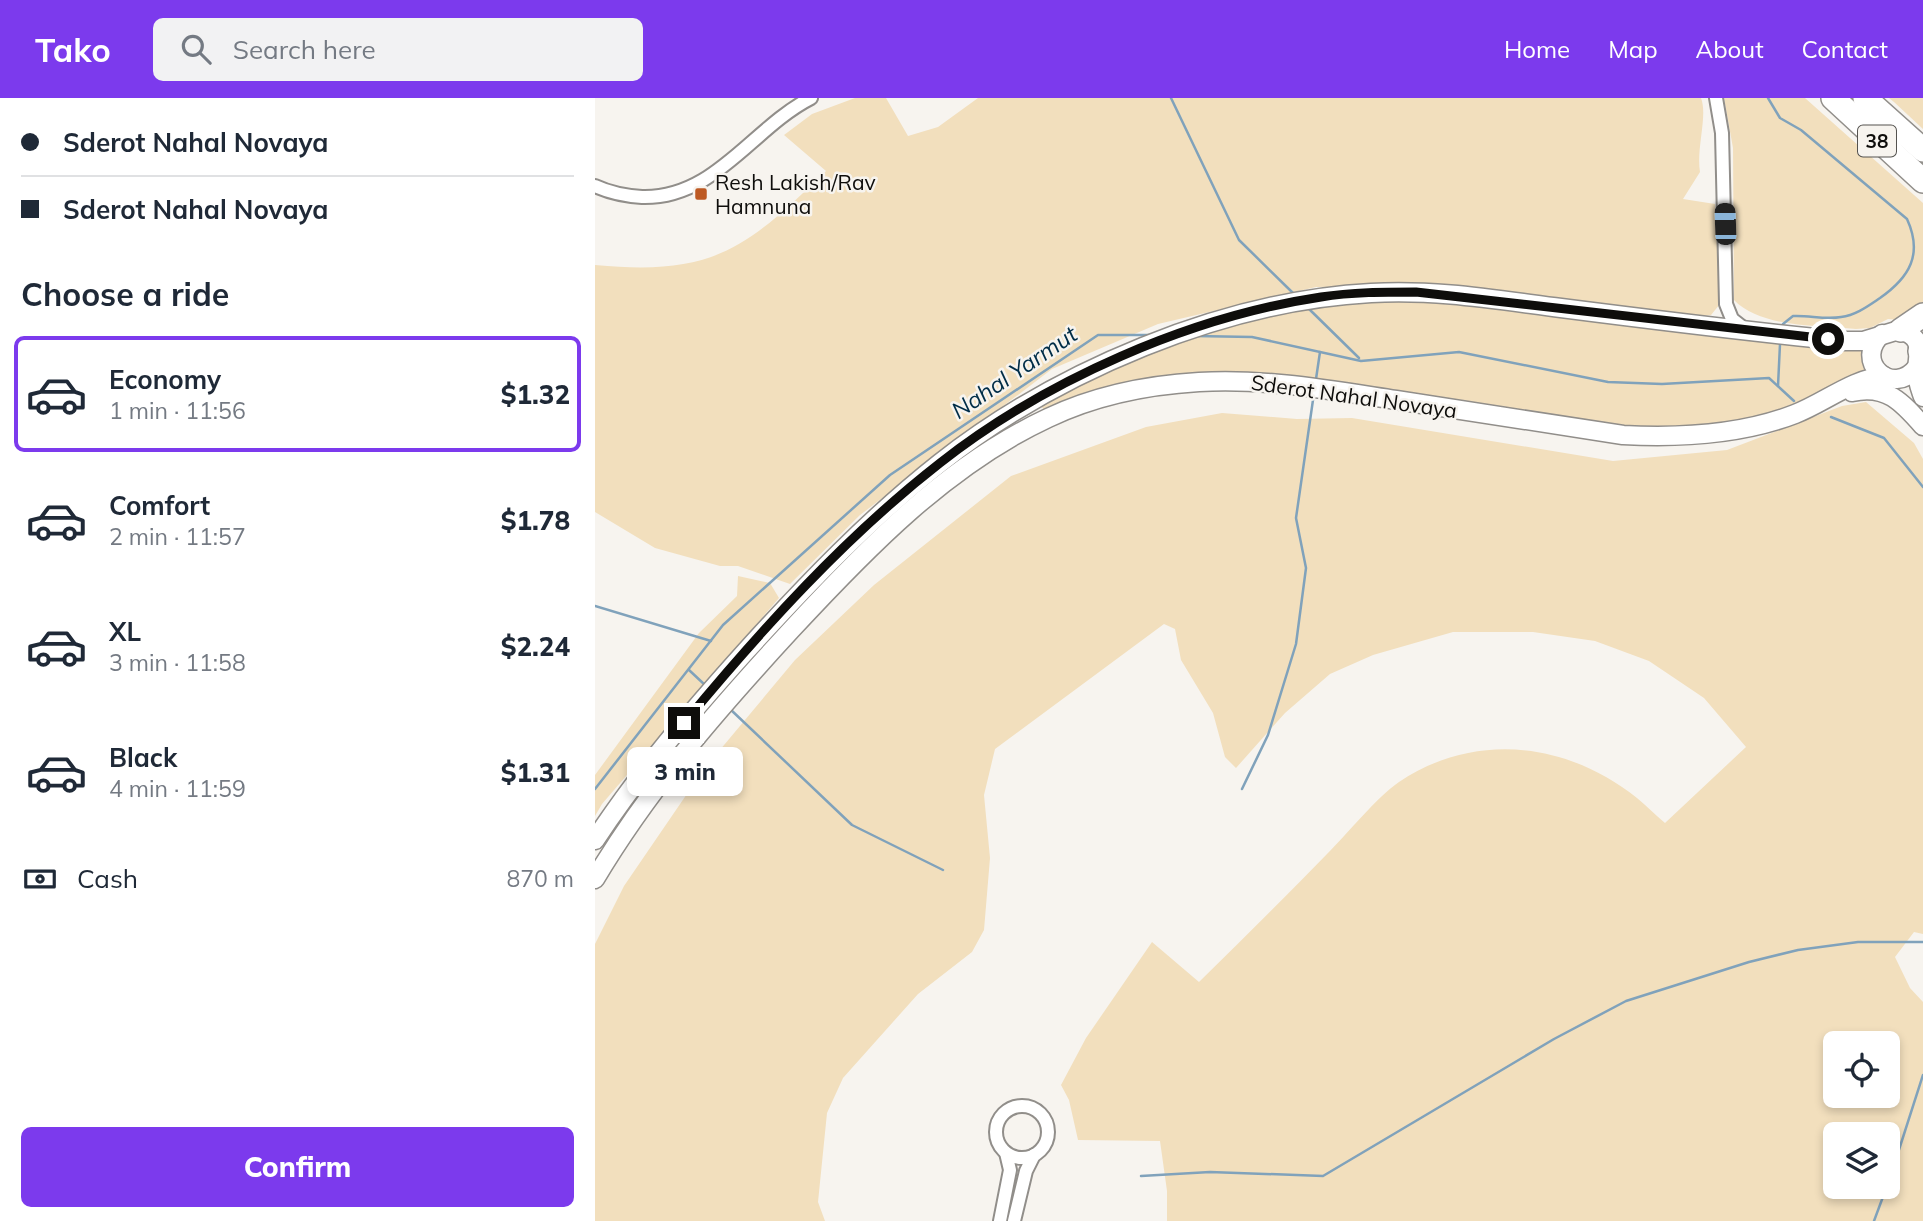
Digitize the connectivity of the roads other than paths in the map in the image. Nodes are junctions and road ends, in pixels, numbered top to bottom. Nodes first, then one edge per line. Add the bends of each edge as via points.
1 (811, 98) edge
2 (1716, 98) edge
3 (1833, 98) edge
4 (1865, 98) edge
5 (1923, 150) edge
6 (1920, 180) edge
7 (595, 186) edge
8 (1726, 304) junction
9 (1923, 316) edge
10 (1702, 326) junction
11 (1749, 331) junction
12 (1892, 332) junction
13 (1920, 355) edge
14 (1887, 377) junction
15 (1835, 396) junction
16 (1923, 397) edge
17 (1923, 420) edge
18 (1923, 426) edge
19 (595, 840) edge
20 (595, 878) edge
21 (1006, 1153) junction
22 (1034, 1155) junction
23 (1000, 1221) edge
24 (1014, 1221) edge

1 - 7 street via 782,115 695,186 648,197
2 - 8 street via 1722,133
3 - 6 highway, 38
4 - 5 highway, 38
8 - 10 street via 1716,320
8 - 11 street via 1732,319
9 - 12 highway
10 - 11 main road
10 - 19 main road via 1453,295 1374,292 1323,296 1259,311 1117,359 1006,418 942,461 895,501 792,601 716,684
11 - 12 main road via 1856,341
12 - 13 main road via 1914,338
12 - 14 main road via 1873,345 1871,355 1874,366
13 - 14 main road via 1907,376
13 - 16 main road
14 - 15 main road, Sderot Nahal Novaya via 1863,380
14 - 17 main road via 1907,394
15 - 18 main road via 1868,389 1884,391
15 - 20 main road, Sderot Nahal Novaya via 1761,425 1659,437 1255,381 1161,386 1077,406 966,466 847,572 696,738 644,803
21 - 22 street via 1023,1158
21 - 22 street via 996,1138 998,1120 1010,1108 1027,1105 1041,1113 1048,1129 1045,1145
21 - 23 street via 1010,1170
22 - 24 street

